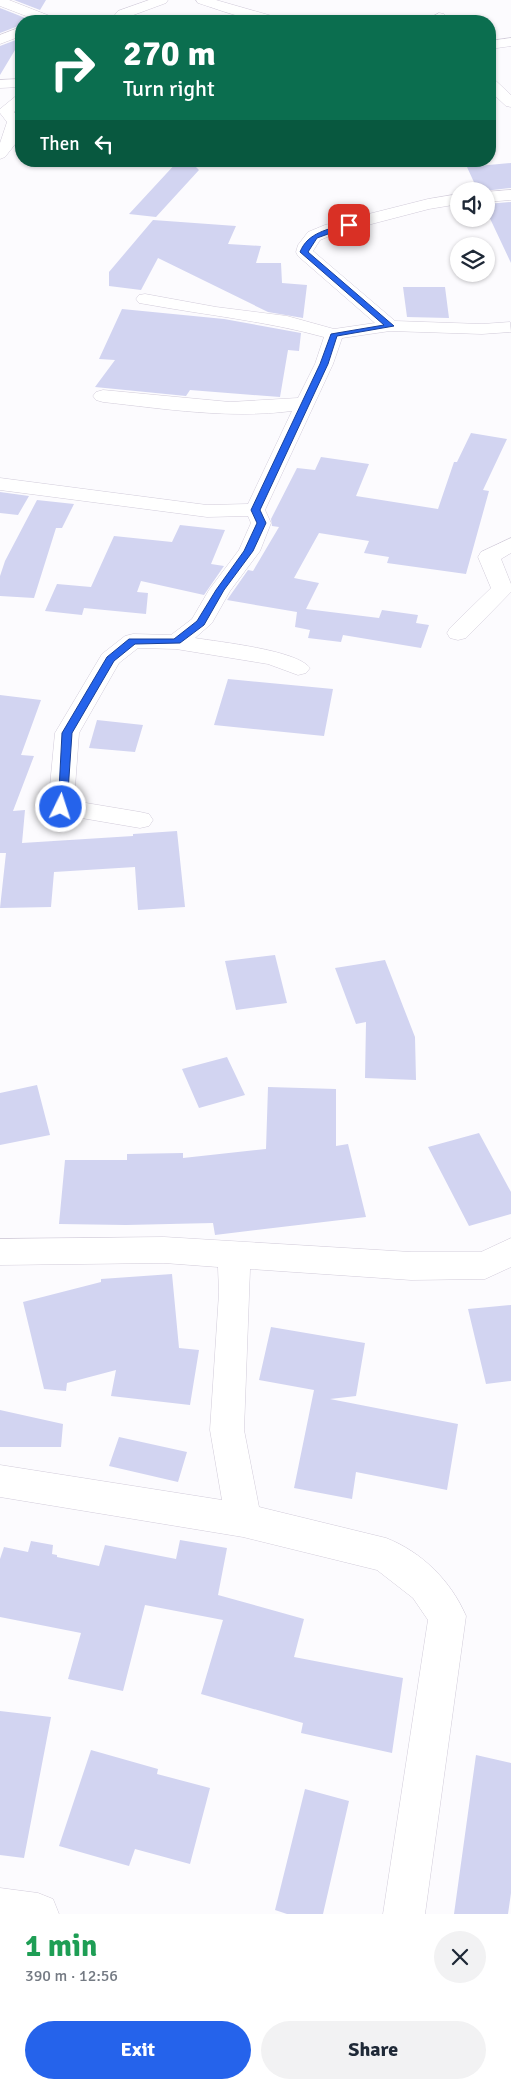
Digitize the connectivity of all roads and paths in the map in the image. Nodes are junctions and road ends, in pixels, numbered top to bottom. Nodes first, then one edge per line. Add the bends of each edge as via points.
1 (0, 0) edge
2 (161, 0) edge
3 (203, 0) edge
4 (35, 15) edge
5 (122, 15) edge
6 (248, 15) edge
7 (15, 34) edge
8 (0, 40) edge
9 (511, 42) edge
10 (496, 44) edge
11 (0, 84) edge
12 (15, 84) edge
13 (496, 89) edge
14 (511, 103) edge
15 (15, 104) edge
16 (15, 122) edge
17 (15, 122) edge
18 (3, 147) edge
19 (511, 196) edge
20 (495, 197) edge
21 (450, 200) edge
22 (145, 299) dead end
23 (390, 326) junction
24 (511, 326) edge
25 (334, 334) junction
26 (103, 396) dead end
27 (303, 410) junction
28 (0, 484) edge
29 (255, 510) junction
30 (511, 544) edge
31 (458, 633) dead end
32 (176, 642) junction
33 (298, 668) dead end
34 (140, 820) dead end
35 (511, 1251) edge
36 (0, 1252) edge
37 (234, 1254) junction
38 (0, 1481) edge
39 (243, 1520) junction
40 (0, 1908) edge
41 (38, 1914) edge
42 (404, 1914) edge

1 - 4 street
2 - 5 street
3 - 6 street
7 - 8 street
9 - 10 street
11 - 12 street
13 - 14 street
15 - 16 street via 6,111
17 - 18 street
19 - 20 street
21 - 23 street via 331,229 314,236 306,245 304,252
22 - 25 street via 287,321
23 - 24 street via 482,329
23 - 25 street
25 - 27 street
26 - 27 street via 204,408
27 - 29 street
28 - 29 street via 207,511
29 - 32 street via 261,523 248,551 201,623
30 - 31 street via 489,557 502,589
32 - 33 street via 273,658
32 - 34 street via 133,641 110,659 67,733 61,807
35 - 37 street via 485,1265 412,1266
36 - 37 street via 164,1250
37 - 39 street via 227,1430
38 - 39 street
39 - 42 street via 386,1555 426,1585 447,1616
40 - 41 street

